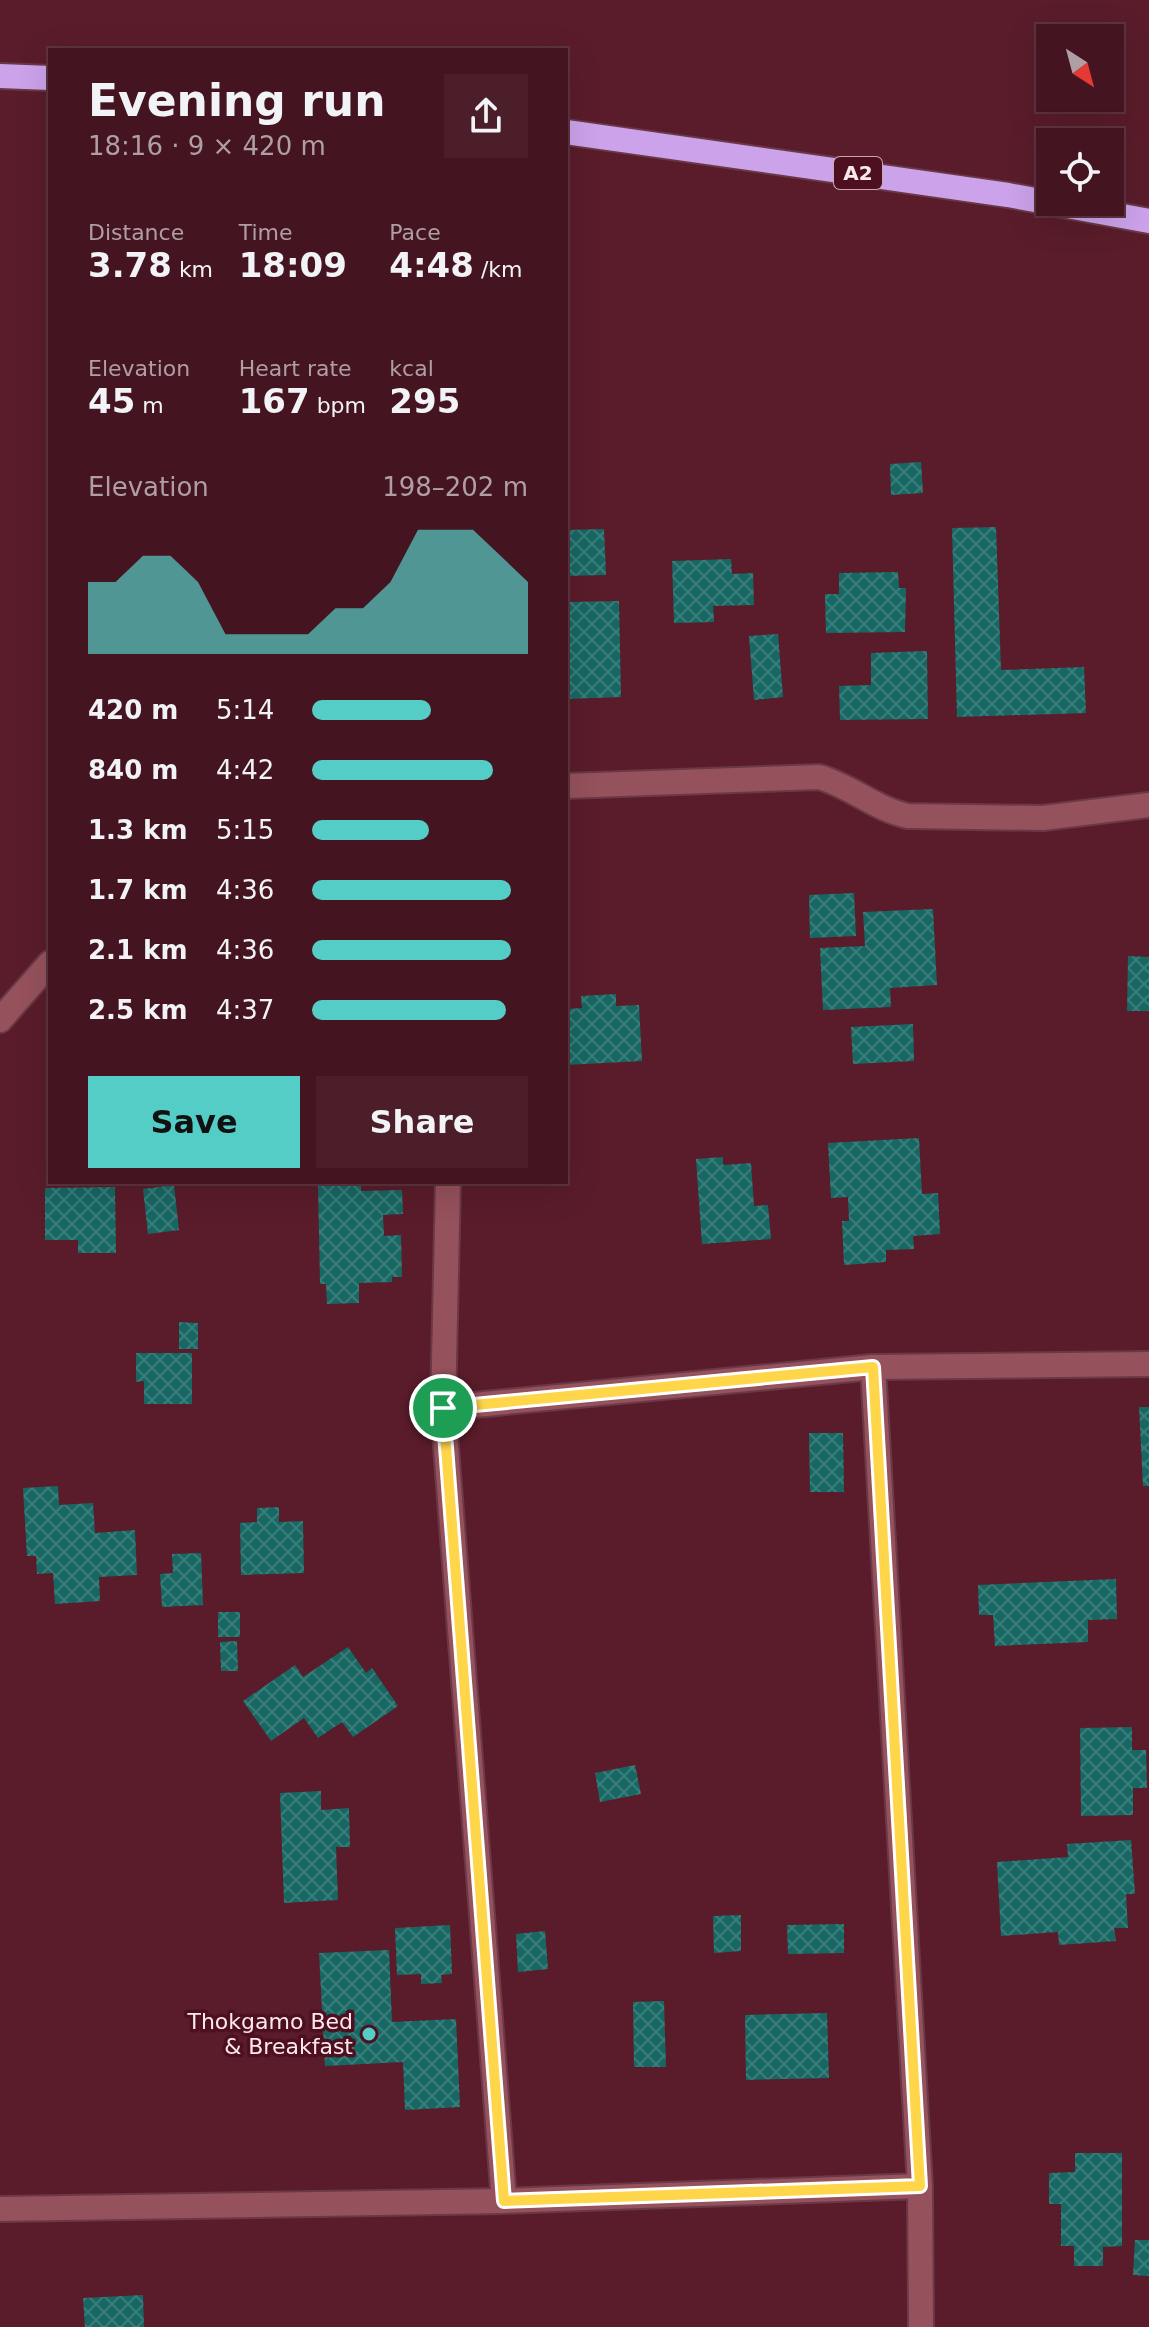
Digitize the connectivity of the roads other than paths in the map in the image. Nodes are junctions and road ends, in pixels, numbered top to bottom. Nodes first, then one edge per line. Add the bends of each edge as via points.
1 (0, 76) edge
2 (48, 78) edge
3 (568, 132) edge
4 (1149, 221) edge
5 (568, 786) edge
6 (1149, 805) edge
7 (48, 965) edge
8 (0, 1020) edge
9 (448, 1184) edge
10 (1149, 1364) edge
11 (873, 1367) junction
12 (443, 1408) junction
13 (920, 2186) junction
14 (504, 2201) junction
15 (0, 2209) edge
16 (921, 2327) edge

1 - 2 highway
3 - 4 highway, A2 via 1008,195
5 - 6 street via 819,777 908,816 1043,818
7 - 8 street
9 - 12 street
10 - 11 street
11 - 12 street
11 - 13 street
12 - 14 street
13 - 14 street
13 - 16 street
14 - 15 street

